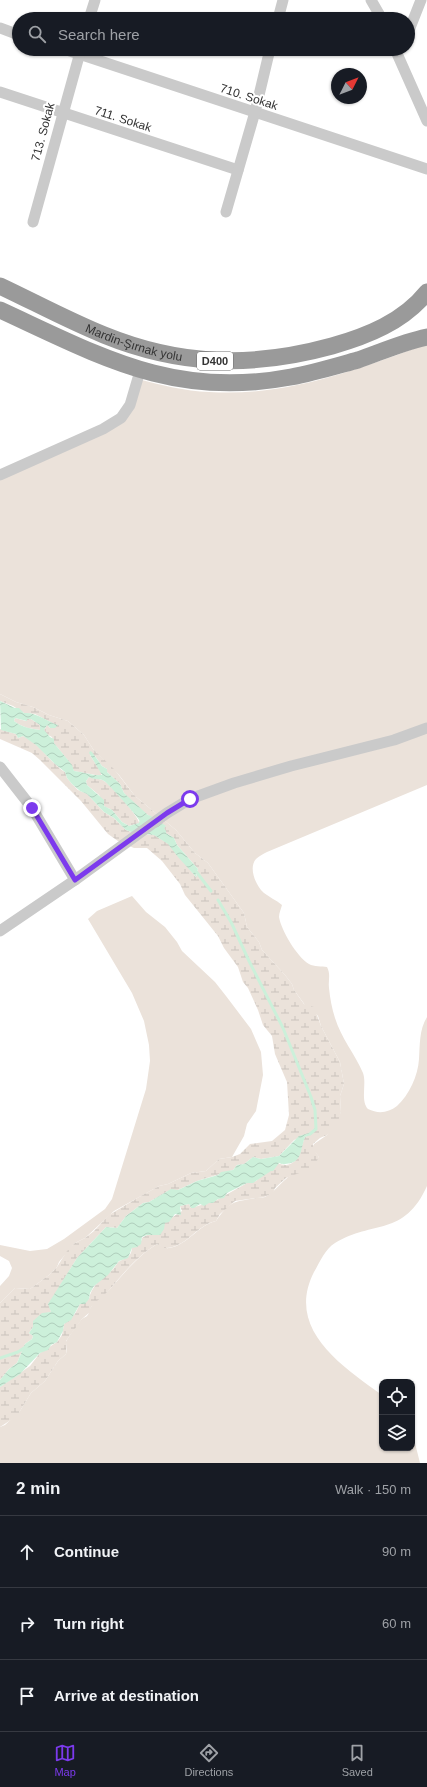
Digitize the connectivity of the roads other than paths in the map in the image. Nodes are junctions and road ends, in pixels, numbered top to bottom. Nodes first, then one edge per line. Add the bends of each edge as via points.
1 (95, 0) edge
2 (282, 0) edge
3 (372, 0) edge
4 (421, 0) edge
5 (91, 12) edge
6 (279, 12) edge
7 (378, 12) edge
8 (415, 15) edge
9 (0, 28) edge
10 (12, 32) edge
11 (79, 56) edge
12 (92, 56) edge
13 (268, 56) edge
14 (400, 56) edge
15 (0, 92) edge
16 (255, 112) junction
17 (62, 113) junction
18 (427, 122) edge
19 (427, 169) edge
20 (238, 170) junction
21 (226, 212) dead end
22 (33, 222) dead end
23 (0, 286) edge
24 (427, 292) edge
25 (0, 310) edge
26 (427, 337) edge
27 (140, 371) junction
28 (0, 475) edge
29 (427, 728) edge
30 (0, 767) edge
31 (75, 880) junction
32 (0, 931) edge

1 - 5 street
2 - 6 street
3 - 7 street
4 - 8 street
9 - 10 street
11 - 17 street, 713. Sokak
12 - 16 street, 710. Sokak
13 - 16 street
14 - 18 street
15 - 17 street, 711. Sokak
16 - 19 street, 710. Sokak
16 - 20 street
17 - 20 street, 711. Sokak
17 - 22 street, 713. Sokak
20 - 21 street
23 - 24 highway, Mardin-Şırnak yolu / D400 via 104,335 146,349 195,360 234,361 281,358 351,341 398,319
25 - 27 highway via 102,357
26 - 27 highway via 328,368 267,381 238,384 191,382
27 - 28 street via 130,405 121,418 103,429
29 - 31 street via 388,742 291,766 190,799
30 - 31 street via 32,808
31 - 32 street

